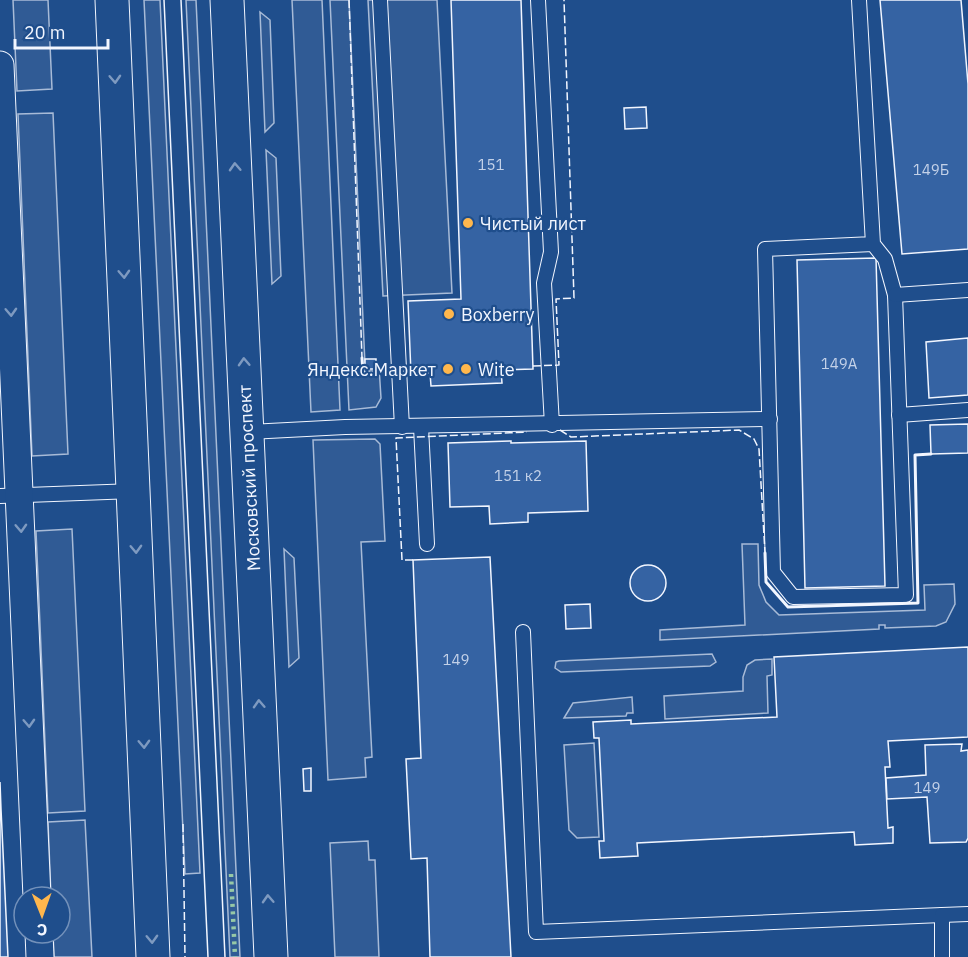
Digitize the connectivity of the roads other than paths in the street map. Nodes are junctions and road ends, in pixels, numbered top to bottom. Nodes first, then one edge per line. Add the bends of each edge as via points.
1 (112, 0) edge
2 (227, 0) edge
3 (380, 0) edge
4 (538, 0) edge
5 (859, 0) edge
6 (0, 65) edge
7 (873, 244) junction
8 (968, 290) edge
9 (895, 295) junction
10 (968, 410) edge
11 (899, 415) junction
12 (770, 419) junction
13 (552, 425) junction
14 (421, 426) junction
15 (402, 427) junction
16 (247, 432) junction
17 (134, 491) junction
18 (10, 495) edge
19 (427, 544) dead end
20 (523, 632) dead end
21 (36, 885) edge
22 (968, 914) edge
23 (942, 915) junction
24 (153, 957) edge
25 (271, 957) edge
26 (942, 957) edge

1 -> 17 main road
16 -> 2 main road, Московский проспект
3 - 15 lane
4 - 13 lane via 551,252 544,283
5 - 7 lane
6 -> 18 street
7 - 9 lane via 885,259
7 - 12 lane via 765,249
8 - 9 lane
9 - 11 lane
10 - 11 lane
11 - 12 lane via 906,595 793,597 773,572
12 - 13 lane
13 - 14 lane
14 - 15 lane
14 - 19 lane
15 - 16 lane
25 -> 16 main road, Московский проспект
17 - 18 lane
17 -> 24 main road
18 -> 21 street
20 - 23 lane via 536,932
22 - 23 lane
23 - 26 lane

